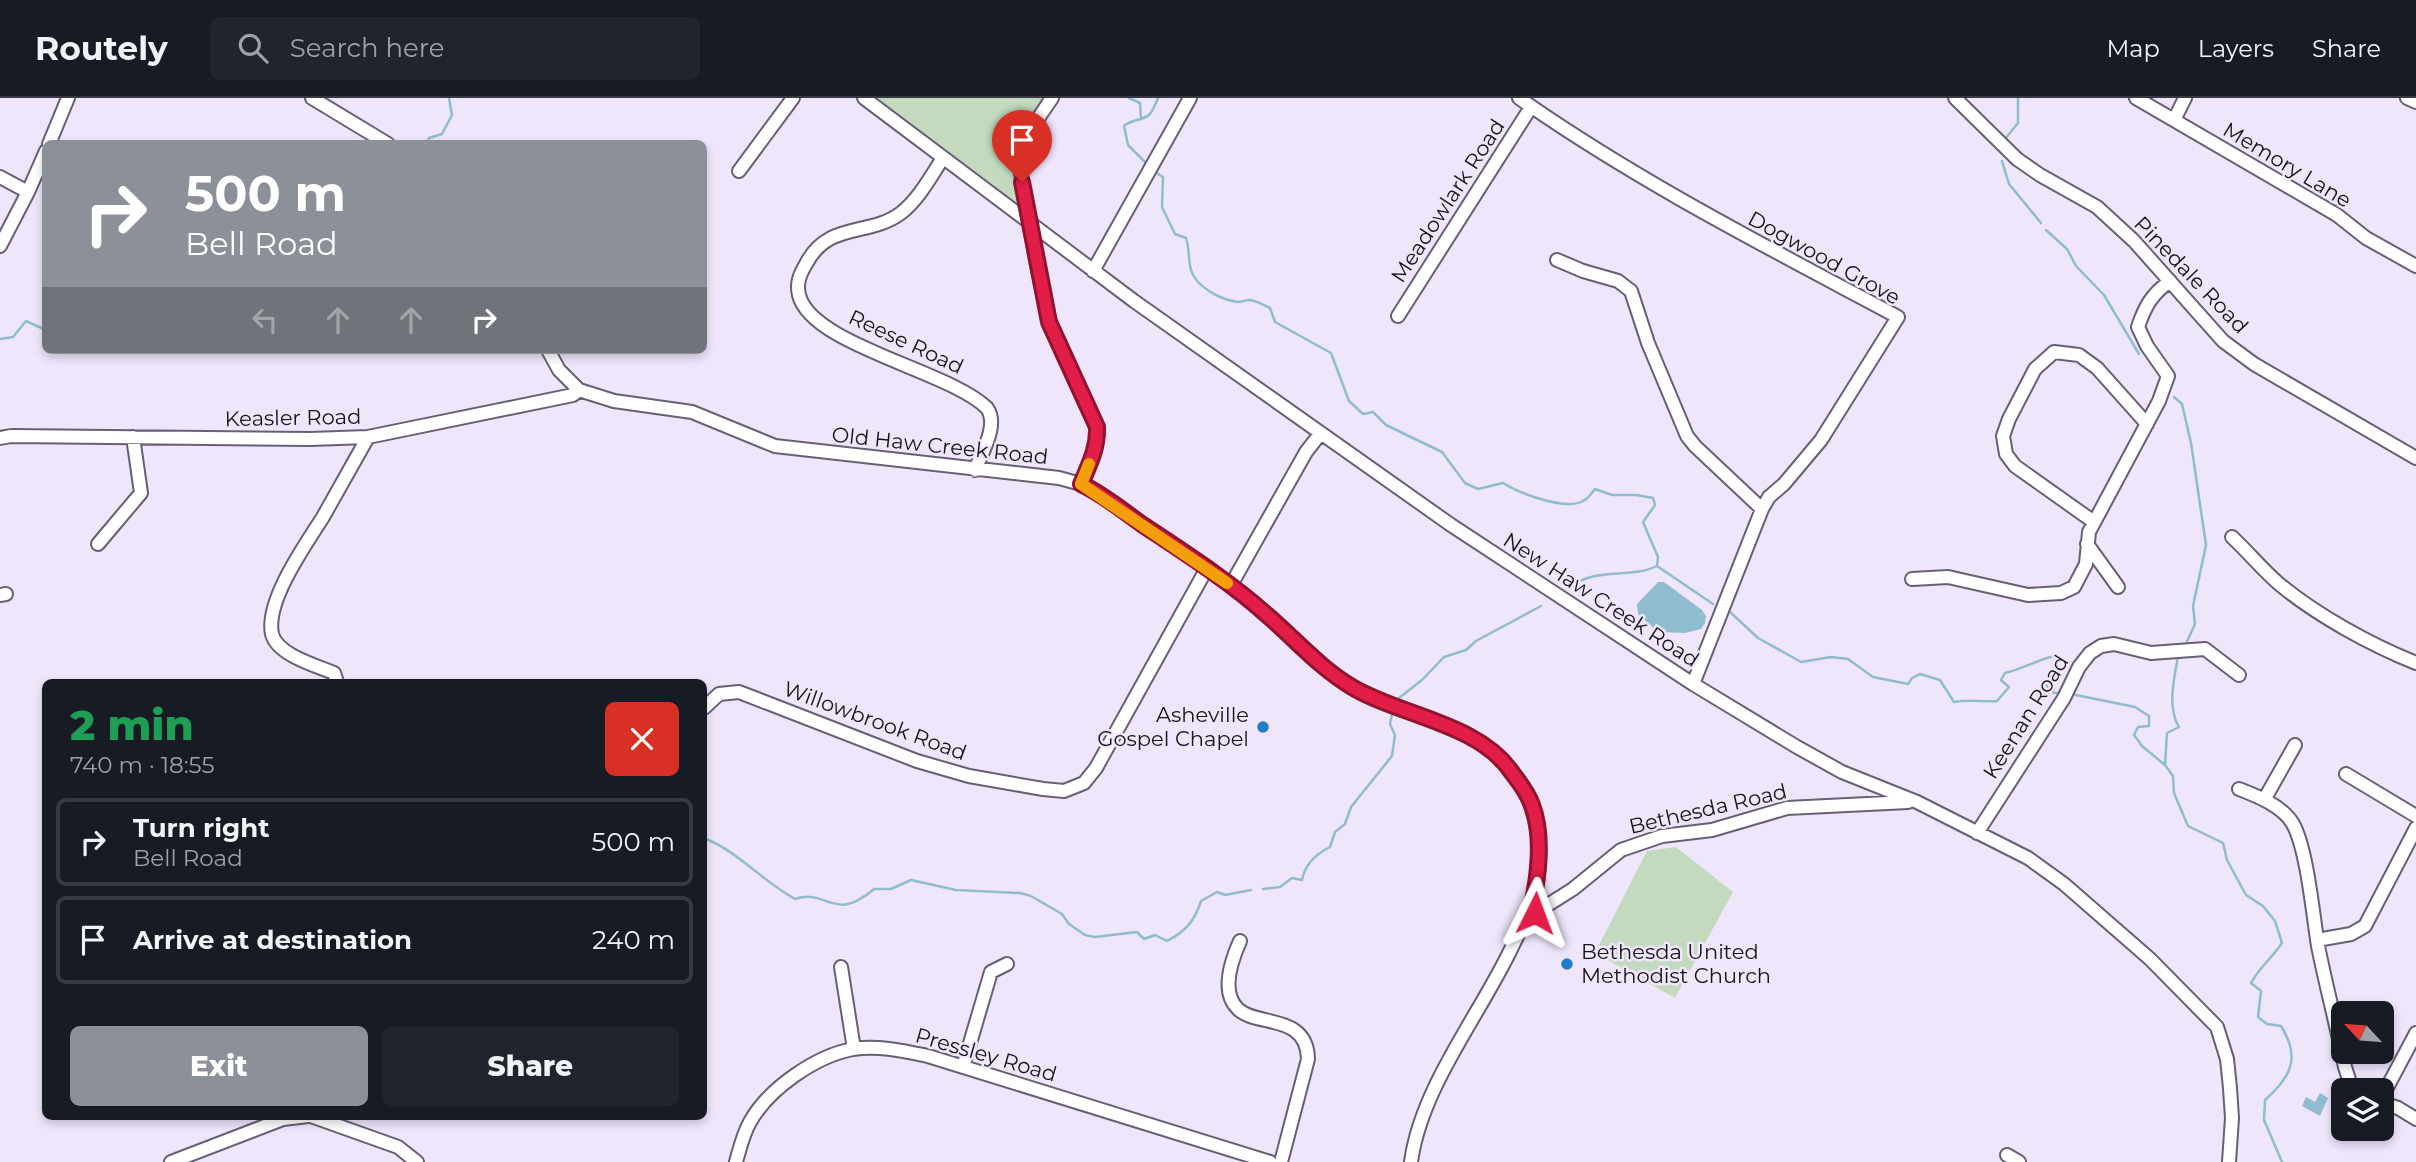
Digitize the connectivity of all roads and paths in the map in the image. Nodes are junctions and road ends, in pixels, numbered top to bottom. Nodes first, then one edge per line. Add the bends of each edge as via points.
1 (68, 98) edge
2 (312, 98) edge
3 (793, 98) edge
4 (864, 98) edge
5 (1052, 98) edge
6 (1190, 98) edge
7 (1519, 98) edge
8 (1955, 98) edge
9 (2136, 98) edge
10 (2185, 98) edge
11 (2407, 98) edge
12 (2416, 102) edge
13 (1531, 107) junction
14 (2174, 120) junction
15 (51, 140) edge
16 (381, 140) edge
17 (943, 158) junction
18 (42, 160) edge
19 (739, 171) dead end
20 (0, 177) edge
21 (28, 192) junction
22 (1031, 223) junction
23 (0, 246) edge
24 (1556, 260) dead end
25 (2416, 266) edge
26 (1093, 271) junction
27 (2170, 281) junction
28 (1398, 316) dead end
29 (550, 354) edge
30 (579, 390) junction
31 (2147, 424) junction
32 (1320, 434) junction
33 (133, 437) junction
34 (368, 437) junction
35 (0, 438) edge
36 (2416, 458) edge
37 (975, 470) junction
38 (1081, 484) junction
39 (1762, 509) junction
40 (2094, 522) junction
41 (2232, 537) dead end
42 (98, 544) dead end
43 (2088, 544) junction
44 (1207, 568) junction
45 (1912, 579) dead end
46 (1231, 585) junction
47 (2118, 587) dead end
48 (2416, 663) edge
49 (2239, 675) dead end
50 (336, 679) edge
51 (1693, 684) junction
52 (707, 705) edge
53 (2295, 745) dead end
54 (2346, 774) dead end
55 (2239, 789) dead end
56 (2264, 800) junction
57 (1917, 802) junction
58 (2416, 816) edge
59 (2416, 828) edge
60 (1978, 833) junction
61 (1531, 910) junction
62 (2317, 940) junction
63 (1240, 941) dead end
64 (1007, 964) dead end
65 (841, 967) dead end
66 (2416, 1033) edge
67 (854, 1049) junction
68 (963, 1067) junction
69 (2348, 1078) edge
70 (2392, 1078) edge
71 (2394, 1107) edge
72 (2416, 1119) edge
73 (280, 1120) edge
74 (321, 1120) edge
75 (2007, 1155) dead end
76 (171, 1162) edge
77 (417, 1162) edge
78 (736, 1162) edge
79 (1270, 1162) edge
80 (1281, 1162) edge
81 (1411, 1162) edge
82 (2020, 1162) edge
83 (2229, 1162) edge

1 - 15 street
2 - 16 street
3 - 19 street
4 - 17 street, New Haw Creek Road
5 - 22 street via 1027,136 1020,158
6 - 26 street
7 - 13 street, Dogwood Grove
8 - 27 street, Pinedale Road via 2017,159 2097,207
9 - 14 street, Memory Lane
10 - 14 street
11 - 12 street
13 - 28 street, Meadowlark Road
13 - 39 street, Dogwood Grove via 1670,194 1898,317 1821,440
14 - 25 street, Memory Lane
17 - 22 street, New Haw Creek Road
17 - 37 street, Reese Road via 900,213 839,233 815,250 800,276 798,291 808,312 824,324 887,359 956,386 987,408 992,424
18 - 21 street
20 - 21 street
21 - 23 street
22 - 26 street, New Haw Creek Road
22 - 38 street via 1049,322 1097,427 1094,453
24 - 39 street via 1618,281 1631,291 1687,436
26 - 32 street, New Haw Creek Road
27 - 31 street via 2145,306 2138,327 2168,376
27 - 36 street, Pinedale Road via 2223,341
29 - 30 street
30 - 34 street, Keasler Road via 573,396
30 - 37 street, Old Haw Creek Road via 614,401 692,412 790,450
31 - 40 street
31 - 40 street via 2097,368 2079,355 2054,352 2035,369 2009,418 2003,436 2006,454 2015,466
32 - 46 street
32 - 51 street, New Haw Creek Road
33 - 34 street, Keasler Road
33 - 35 street, Keasler Road
33 - 42 street via 141,492
34 - 50 street via 293,565 272,612 272,635 277,642 294,657 334,673
37 - 38 street, Old Haw Creek Road
38 - 44 street, Old Haw Creek Road
39 - 51 street, Dogwood Grove
40 - 43 street
41 - 48 street via 2303,602
43 - 45 street via 2086,564 2074,587 2061,593 2028,595 1948,577
43 - 47 street
44 - 46 street, Old Haw Creek Road
44 - 52 street, Willowbrook Road via 1096,768 1075,788 1043,789 933,766 739,692 719,694
46 - 61 street, Old Haw Creek Road via 1350,687 1442,723 1504,763 1535,812 1538,856
49 - 60 street, Keenan Road via 2206,649 2151,653 2124,646 2096,649 2085,658
51 - 57 street, New Haw Creek Road via 1817,759
53 - 56 street
54 - 58 street
55 - 56 street
56 - 62 street via 2293,824 2303,855
57 - 60 street, New Haw Creek Road
57 - 61 street, Bethesda Road via 1787,808 1712,830 1662,836 1621,849 1571,890 1535,913
59 - 62 street via 2365,926 2351,934
60 - 83 street, New Haw Creek Road via 2028,858 2064,884 2150,959 2217,1027 2231,1088
61 - 81 street, Old Haw Creek Road via 1426,1108
62 - 69 street
63 - 80 street via 1230,964 1231,993 1238,1009 1281,1023 1308,1048
64 - 68 street via 991,972
65 - 67 street
66 - 70 street
67 - 68 street, Pressley Road via 900,1050
67 - 78 street, Pressley Road via 813,1063 773,1094 751,1121
68 - 79 street, Pressley Road
71 - 72 street
73 - 76 street
74 - 77 street via 398,1147
75 - 82 street

